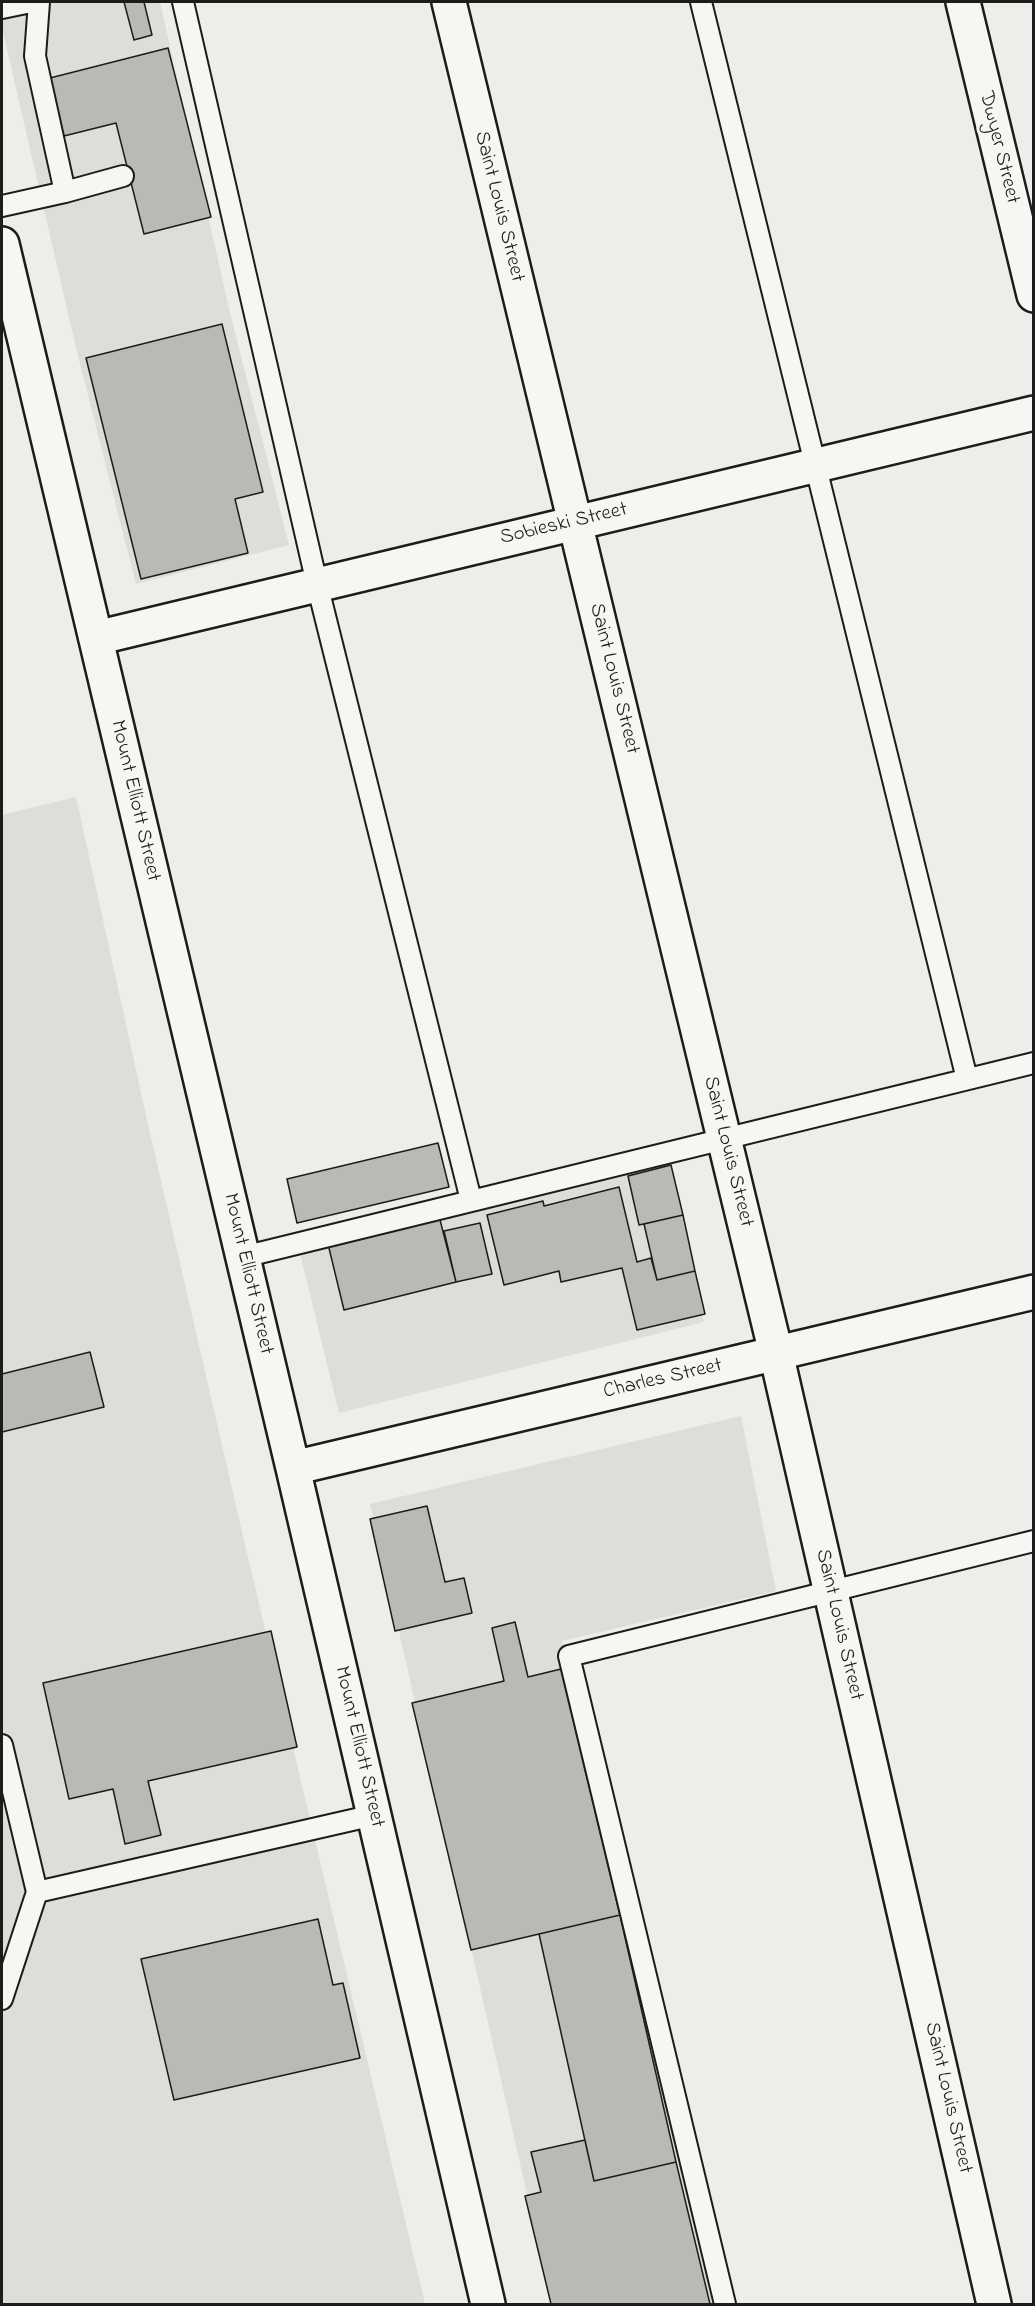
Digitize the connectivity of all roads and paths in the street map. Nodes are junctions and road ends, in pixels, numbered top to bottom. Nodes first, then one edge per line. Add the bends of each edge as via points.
1 (31, 2) edge
2 (39, 2) edge
3 (183, 2) edge
4 (449, 2) edge
5 (701, 2) edge
6 (963, 2) edge
7 (2, 8) edge
8 (123, 176) dead end
9 (65, 192) junction
10 (2, 206) edge
11 (2, 244) edge
12 (1034, 295) edge
13 (1034, 413) edge
14 (816, 465) junction
15 (575, 523) junction
16 (317, 584) junction
17 (96, 638) junction
18 (1034, 1063) edge
19 (967, 1079) junction
20 (724, 1139) junction
21 (471, 1200) junction
22 (243, 1257) junction
23 (1034, 1292) edge
24 (776, 1353) junction
25 (293, 1468) junction
26 (1034, 1541) edge
27 (830, 1591) junction
28 (2, 1745) edge
29 (374, 1815) junction
30 (37, 1892) junction
31 (2, 1999) edge
32 (488, 2304) edge
33 (725, 2304) edge
34 (994, 2304) edge

1 - 7 lane
2 - 9 lane via 35,56
3 - 16 lane
4 - 15 street, Saint Louis Street
5 - 14 lane
6 - 12 street, Dwyer Street
8 - 9 lane
9 - 10 lane
11 - 17 street, Mount Elliott Street
13 - 14 street, Sobieski Street
14 - 15 street, Sobieski Street
14 - 19 lane
15 - 16 street, Sobieski Street
15 - 20 street, Saint Louis Street
16 - 17 street, Sobieski Street
16 - 21 lane
17 - 22 street, Mount Elliott Street
18 - 19 lane
19 - 20 lane
20 - 21 lane
20 - 24 street, Saint Louis Street
21 - 22 lane
22 - 25 street, Mount Elliott Street
23 - 24 street, Charles Street
24 - 25 street, Charles Street
24 - 27 street, Saint Louis Street
25 - 29 street, Mount Elliott Street
26 - 27 lane
27 - 33 lane via 569,1656
27 - 34 street, Saint Louis Street
28 - 30 lane
29 - 30 lane
29 - 32 street, Mount Elliott Street
30 - 31 lane

